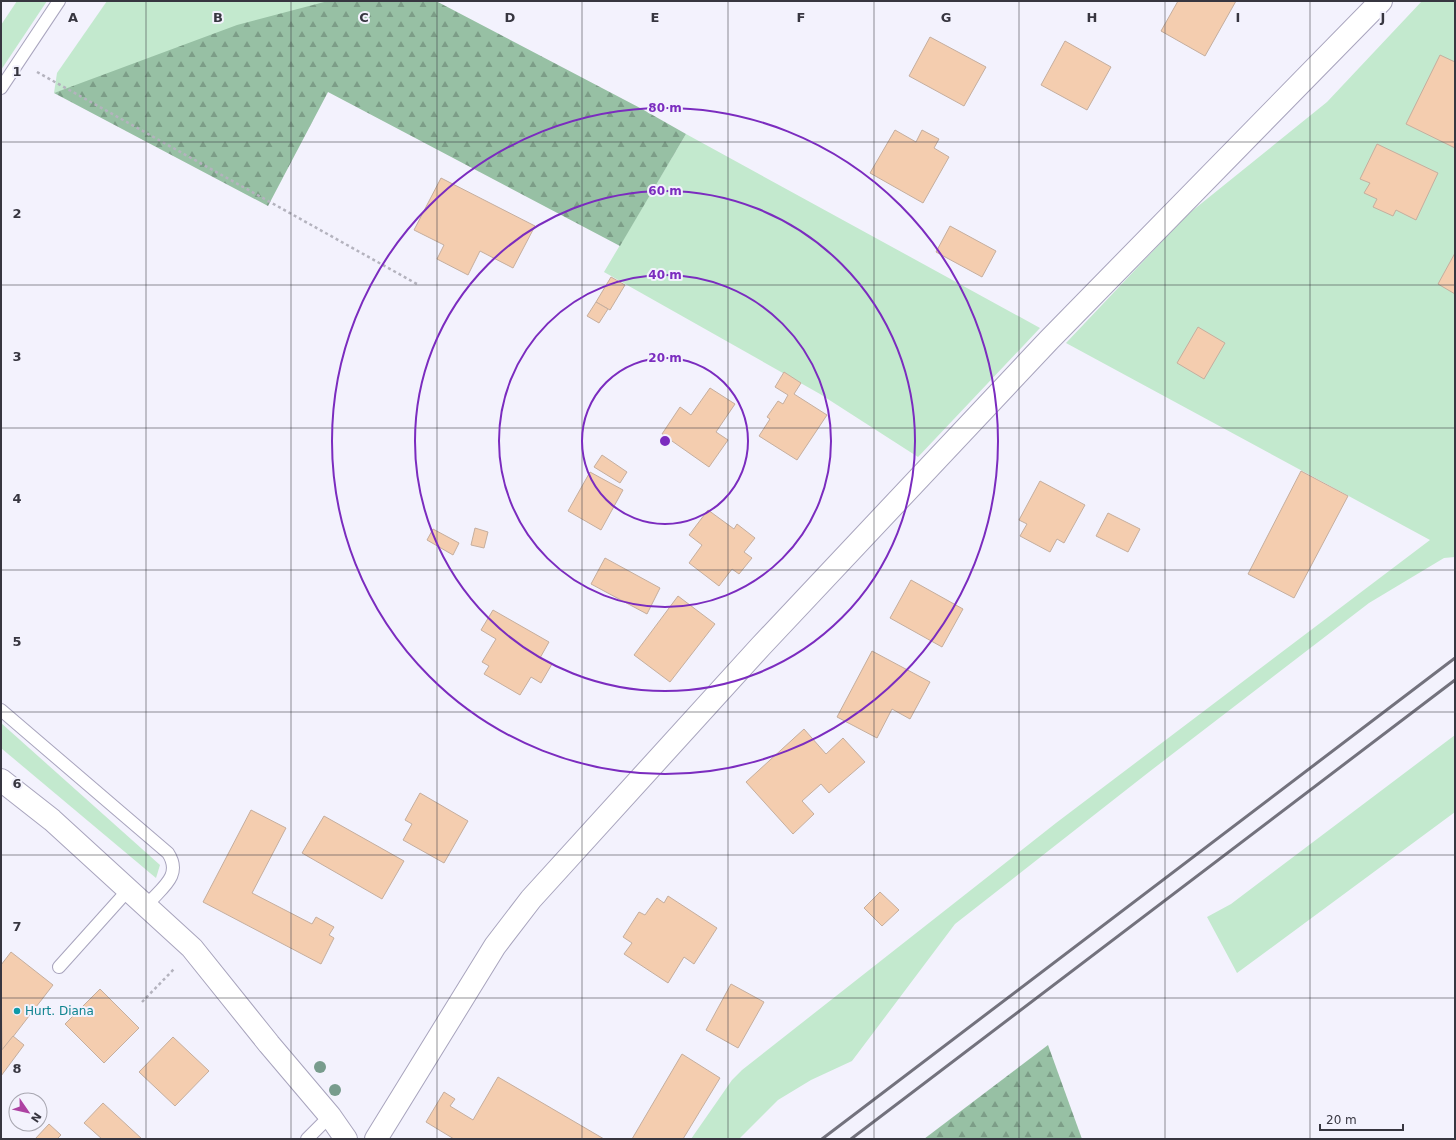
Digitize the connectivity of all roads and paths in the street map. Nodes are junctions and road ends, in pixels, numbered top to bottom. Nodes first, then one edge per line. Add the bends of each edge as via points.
1 (59, 1) edge
2 (1381, 1) edge
3 (18, 62) junction
4 (1, 88) edge
5 (417, 284) dead end
6 (1, 710) edge
7 (1, 780) edge
8 (129, 889) junction
9 (147, 905) junction
10 (192, 948) junction
11 (59, 967) dead end
12 (142, 1002) dead end
13 (330, 1116) junction
14 (307, 1139) edge
15 (346, 1139) edge
16 (376, 1139) edge

1 - 3 lane
2 - 16 street via 1049,340 761,646 531,899 495,946
3 - 4 lane
3 - 5 path
6 - 9 lane via 168,853 174,863 174,873
7 - 8 street via 52,820
8 - 9 street
8 - 11 lane
9 - 10 street
10 - 12 path
10 - 13 street
13 - 14 lane
13 - 15 street

